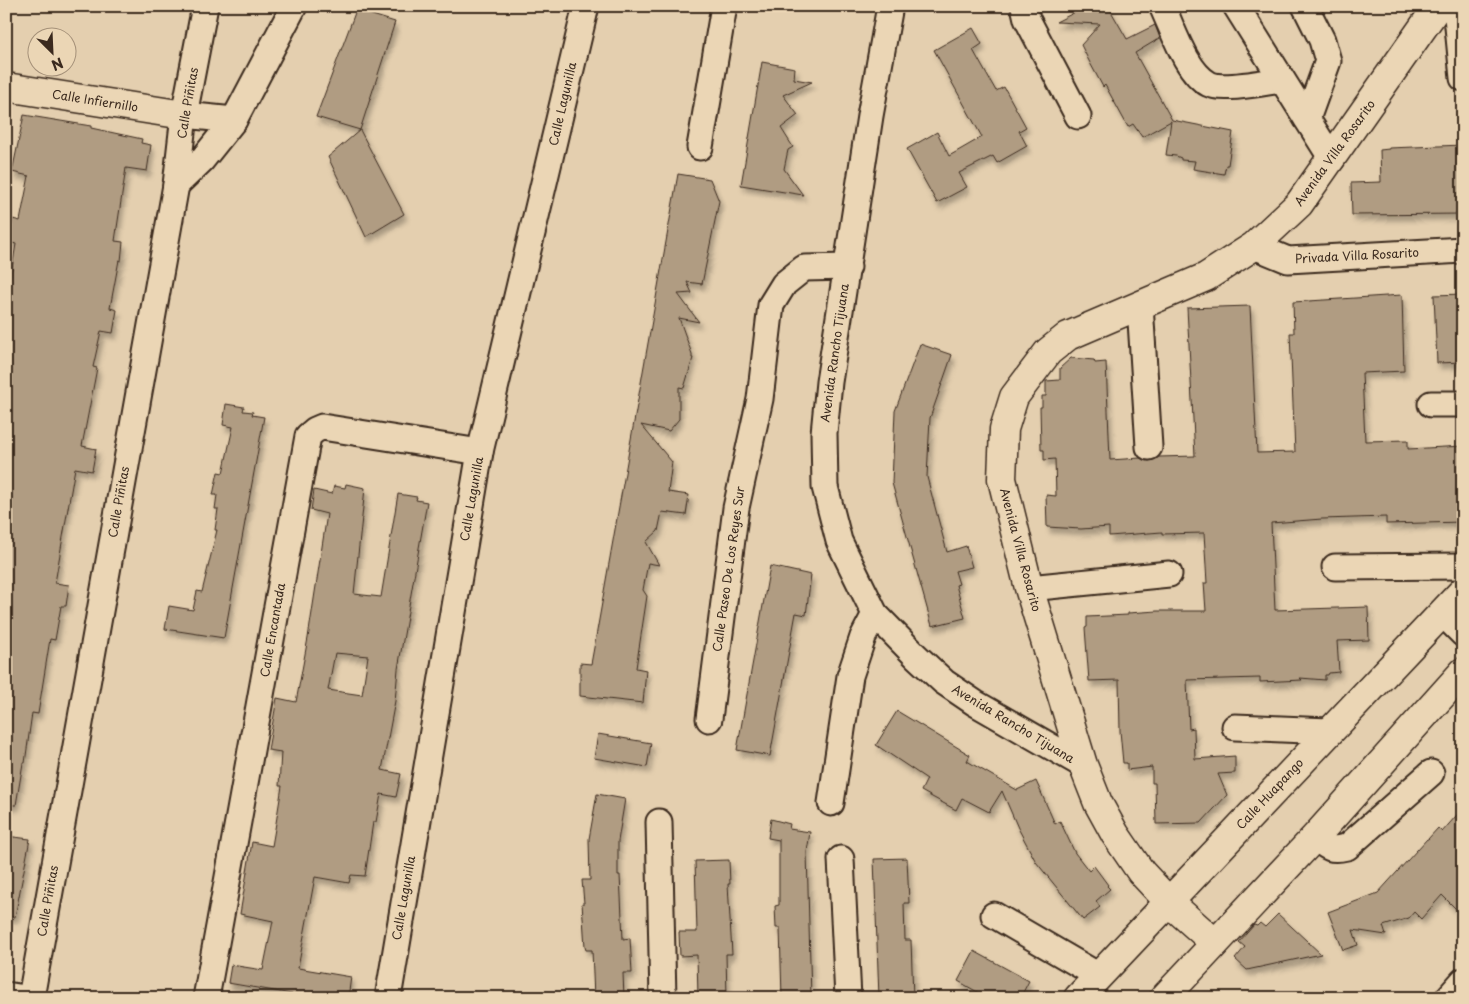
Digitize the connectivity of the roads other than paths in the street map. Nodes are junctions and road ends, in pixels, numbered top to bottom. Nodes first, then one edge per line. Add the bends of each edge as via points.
1 (205, 6) edge
2 (294, 6) edge
3 (586, 6) edge
4 (724, 6) edge
5 (890, 6) edge
6 (1024, 6) edge
7 (1162, 6) edge
8 (1236, 6) edge
9 (1305, 6) edge
10 (1438, 6) edge
11 (1456, 6) edge
12 (1463, 78) edge
13 (1282, 80) junction
14 (6, 87) edge
15 (184, 115) junction
16 (1078, 116) dead end
17 (1307, 119) junction
18 (234, 120) junction
19 (700, 147) dead end
20 (1332, 159) junction
21 (176, 185) junction
22 (1254, 246) junction
23 (1463, 250) edge
24 (848, 267) junction
25 (1140, 305) junction
26 (1431, 404) dead end
27 (1463, 404) edge
28 (1149, 447) dead end
29 (480, 452) junction
30 (1463, 566) edge
31 (1335, 567) dead end
32 (1169, 574) dead end
33 (1029, 588) junction
34 (1463, 591) edge
35 (875, 614) junction
36 (1443, 614) junction
37 (1463, 634) edge
38 (1463, 672) edge
39 (709, 719) dead end
40 (1235, 728) dead end
41 (1329, 731) junction
42 (1083, 765) junction
43 (1430, 773) dead end
44 (832, 803) dead end
45 (659, 822) dead end
46 (1315, 837) junction
47 (841, 859) dead end
48 (1170, 903) junction
49 (994, 915) dead end
50 (1215, 943) junction
51 (1099, 976) junction
52 (1463, 981) edge
53 (6, 995) edge
54 (25, 998) edge
55 (31, 998) edge
56 (206, 998) edge
57 (388, 998) edge
58 (663, 998) edge
59 (848, 998) edge
60 (1078, 998) edge
61 (1164, 998) edge
62 (1448, 998) edge

1 - 15 street, Calle Piñitas
2 - 18 street
3 - 29 street, Calle Lagunilla
4 - 19 street
5 - 24 street, Avenida Rancho Tijuana
6 - 16 street via 1027,19
7 - 13 street via 1191,68 1210,84 1234,86
8 - 13 street
9 - 17 street via 1322,40 1328,61
10 - 20 street, Avenida Villa Rosarito
11 - 12 street
13 - 17 street
14 - 15 street, Calle Infiernillo
15 - 18 street
15 - 21 street, Calle Piñitas
17 - 20 street
18 - 21 street via 202,160
20 - 22 street, Avenida Villa Rosarito via 1299,204
21 - 55 street, Calle Piñitas
22 - 23 street, Privada Villa Rosarito via 1288,260
22 - 25 street, Avenida Villa Rosarito via 1206,277
24 - 35 street, Avenida Rancho Tijuana via 828,391 824,433 825,487 839,541
24 - 39 street, Calle Paseo De Los Reyes Sur via 804,268 784,284 771,305 760,399 736,508
25 - 28 street
25 - 33 street, Avenida Villa Rosarito via 1068,336 1048,352 1014,397 1004,429 1002,479
26 - 27 street
29 - 56 street, Calle Encantada via 322,427 308,436
29 - 57 street, Calle Lagunilla
30 - 31 street
32 - 33 street
33 - 42 street, Avenida Villa Rosarito
34 - 36 street, Calle Huapango
35 - 42 street, Avenida Rancho Tijuana via 944,682
35 - 44 street via 862,638 850,676
36 - 37 street
36 - 41 street, Calle Huapango
38 - 46 street
40 - 41 street
41 - 48 street, Calle Huapango
42 - 48 street, Avenida Villa Rosarito via 1115,834 1141,872
43 - 46 street via 1348,848 1329,849
45 - 58 street
46 - 50 street
47 - 59 street
48 - 50 street, Avenida Villa Rosarito
48 - 51 street, Calle Huapango
49 - 51 street
50 - 61 street
51 - 60 street, Calle Huapango
52 - 62 street
53 - 54 street

